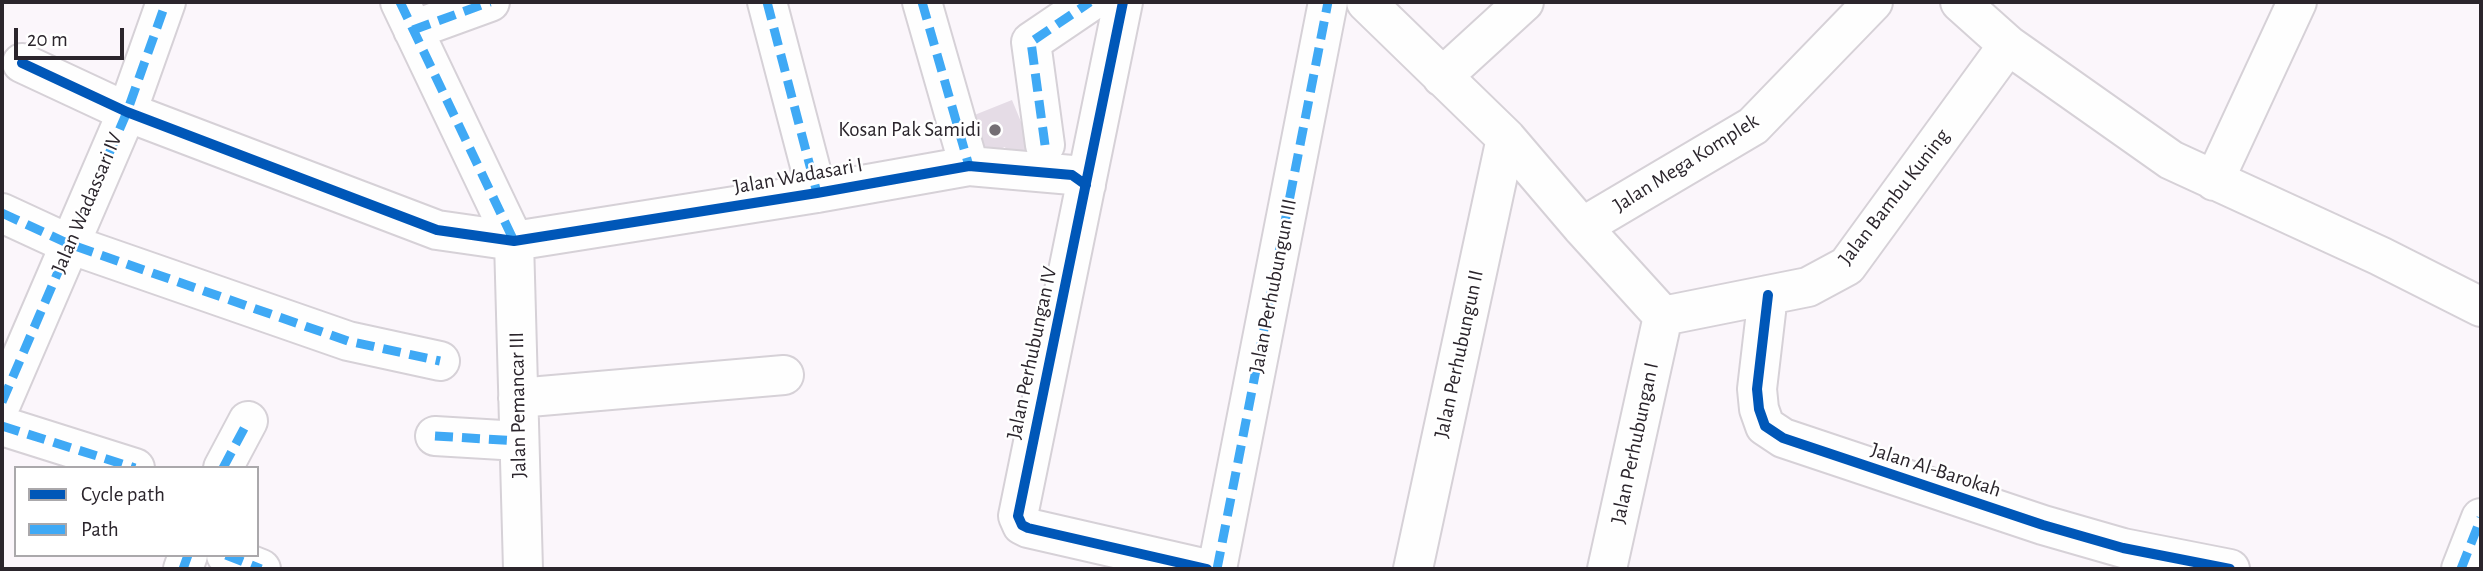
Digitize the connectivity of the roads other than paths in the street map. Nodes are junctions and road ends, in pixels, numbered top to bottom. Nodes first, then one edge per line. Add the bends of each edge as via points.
1 (166, 2) edge
2 (490, 2) edge
3 (767, 2) edge
4 (922, 2) edge
5 (1090, 2) edge
6 (1124, 2) edge
7 (1328, 2) edge
8 (1366, 2) edge
9 (1524, 2) edge
10 (1873, 2) edge
11 (1959, 2) edge
12 (2297, 2) edge
13 (406, 16) edge
14 (2008, 45) junction
15 (22, 63) dead end
16 (1442, 77) junction
17 (127, 112) junction
18 (1506, 138) junction
19 (1045, 145) dead end
20 (969, 166) junction
21 (2214, 181) junction
22 (1086, 185) junction
23 (817, 193) junction
24 (2, 213) edge
25 (1582, 227) junction
26 (514, 241) junction
27 (69, 244) junction
28 (1768, 295) junction
29 (2481, 307) edge
30 (1663, 316) junction
31 (440, 361) dead end
32 (784, 375) dead end
33 (518, 398) junction
34 (2, 402) edge
35 (248, 421) dead end
36 (2, 426) edge
37 (435, 436) dead end
38 (519, 441) junction
39 (129, 466) edge
40 (224, 466) edge
41 (2481, 518) edge
42 (231, 557) edge
43 (261, 569) edge
44 (523, 569) edge
45 (1207, 569) edge
46 (1217, 569) edge
47 (1413, 569) edge
48 (1607, 569) edge
49 (2230, 569) edge
50 (2461, 569) edge

1 - 17 street, Jalan Wadassari IV
2 - 13 street
3 - 23 street
4 - 20 street
5 - 19 street via 1031,42
6 - 22 street, Jalan Perhubungan IV
7 - 46 street, Jalan Perhubungun III
8 - 16 street
9 - 16 street
10 - 25 street, Jalan Mega Komplek via 1753,126
11 - 14 street
12 - 21 street
13 - 26 street
14 - 21 street via 2171,160
14 - 28 street, Jalan Bambu Kuning via 1847,266 1808,287
15 - 17 street, Jalan Wadasari I
16 - 18 street
17 - 26 street, Jalan Wadasari I via 437,230
17 - 27 street, Jalan Wadassari IV
18 - 25 street
18 - 47 street, Jalan Perhubungun II
20 - 22 street, Jalan Wadasari I via 1072,175
20 - 23 street, Jalan Wadasari I
21 - 29 street
22 - 45 street, Jalan Perhubungan IV via 1018,516 1028,528
23 - 26 street, Jalan Wadasari I
24 - 27 street
25 - 30 street
26 - 33 street, Jalan Pemancar III
27 - 31 street via 348,341
27 - 34 street, Jalan Wadassari IV
28 - 30 street, Jalan Bambu Kuning
28 - 49 street, Jalan Al-Barokah via 1757,389 1759,409 1765,426 1783,438 2043,525 2123,548
30 - 48 street, Jalan Perhubungan I
32 - 33 street
33 - 38 street, Jalan Pemancar III
35 - 40 street
36 - 39 street
37 - 38 street
38 - 44 street, Jalan Pemancar III
41 - 50 street
42 - 43 street

